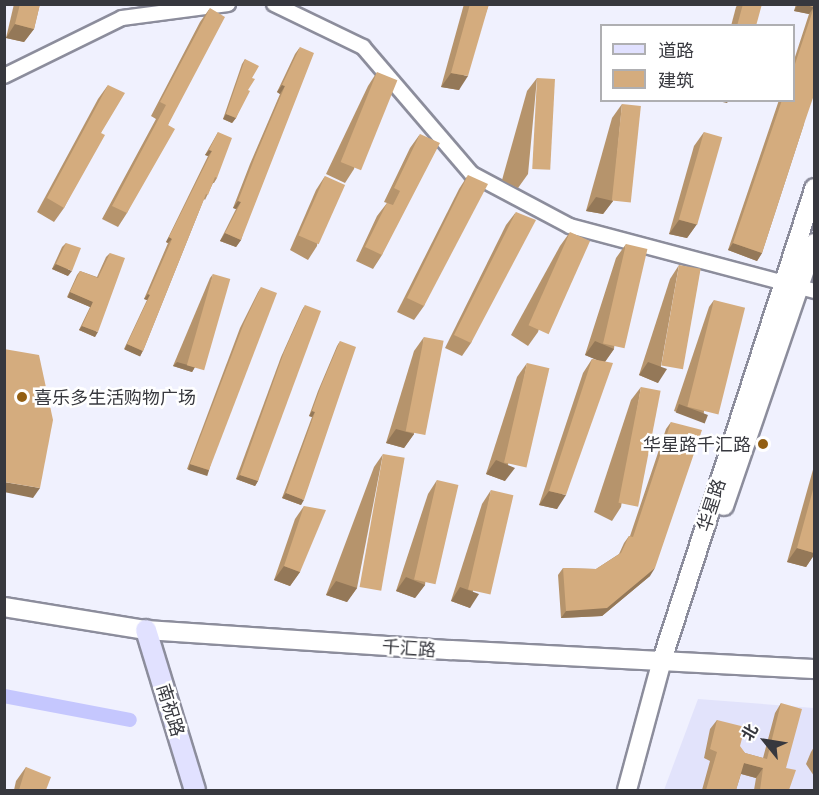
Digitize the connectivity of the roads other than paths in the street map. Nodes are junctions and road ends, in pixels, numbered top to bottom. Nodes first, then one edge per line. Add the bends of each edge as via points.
1 (228, 4) edge
2 (274, 4) edge
3 (4, 76) edge
4 (814, 188) edge
5 (814, 243) edge
6 (799, 286) edge
7 (4, 607) edge
8 (146, 630) junction
9 (662, 660) junction
10 (814, 669) edge
11 (195, 790) edge
12 (627, 790) edge

1 - 3 street via 122,18
2 - 6 street via 363,47 472,174 570,226
4 - 6 street
5 - 6 street
6 - 9 street via 683,625
7 - 8 street, 千汇路
8 - 9 street, 千汇路
8 - 11 main road, 南祝路
9 - 10 street, 千汇路
9 - 12 street

